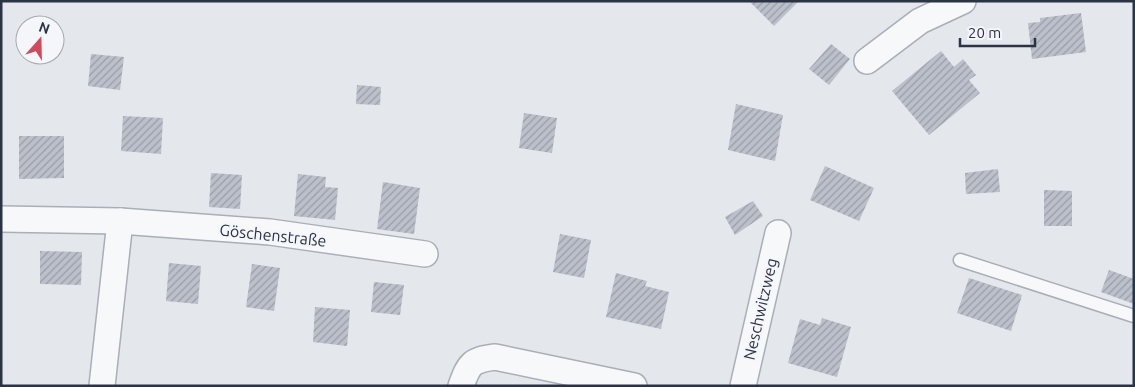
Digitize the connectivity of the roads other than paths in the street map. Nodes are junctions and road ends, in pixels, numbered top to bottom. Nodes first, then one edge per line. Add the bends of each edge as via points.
1 (964, 1) edge
2 (867, 62) dead end
3 (1, 219) edge
4 (120, 221) junction
5 (778, 232) dead end
6 (425, 254) dead end
7 (960, 260) dead end
8 (1134, 316) edge
9 (102, 386) edge
10 (461, 386) edge
11 (634, 386) edge
12 (743, 386) edge

1 - 2 street via 920,21
3 - 4 street, Göschenstraße
4 - 6 street, Göschenstraße via 270,232
4 - 9 street
5 - 12 street, Neschwitzweg
7 - 8 lane
10 - 11 street via 468,366 479,359 495,356

